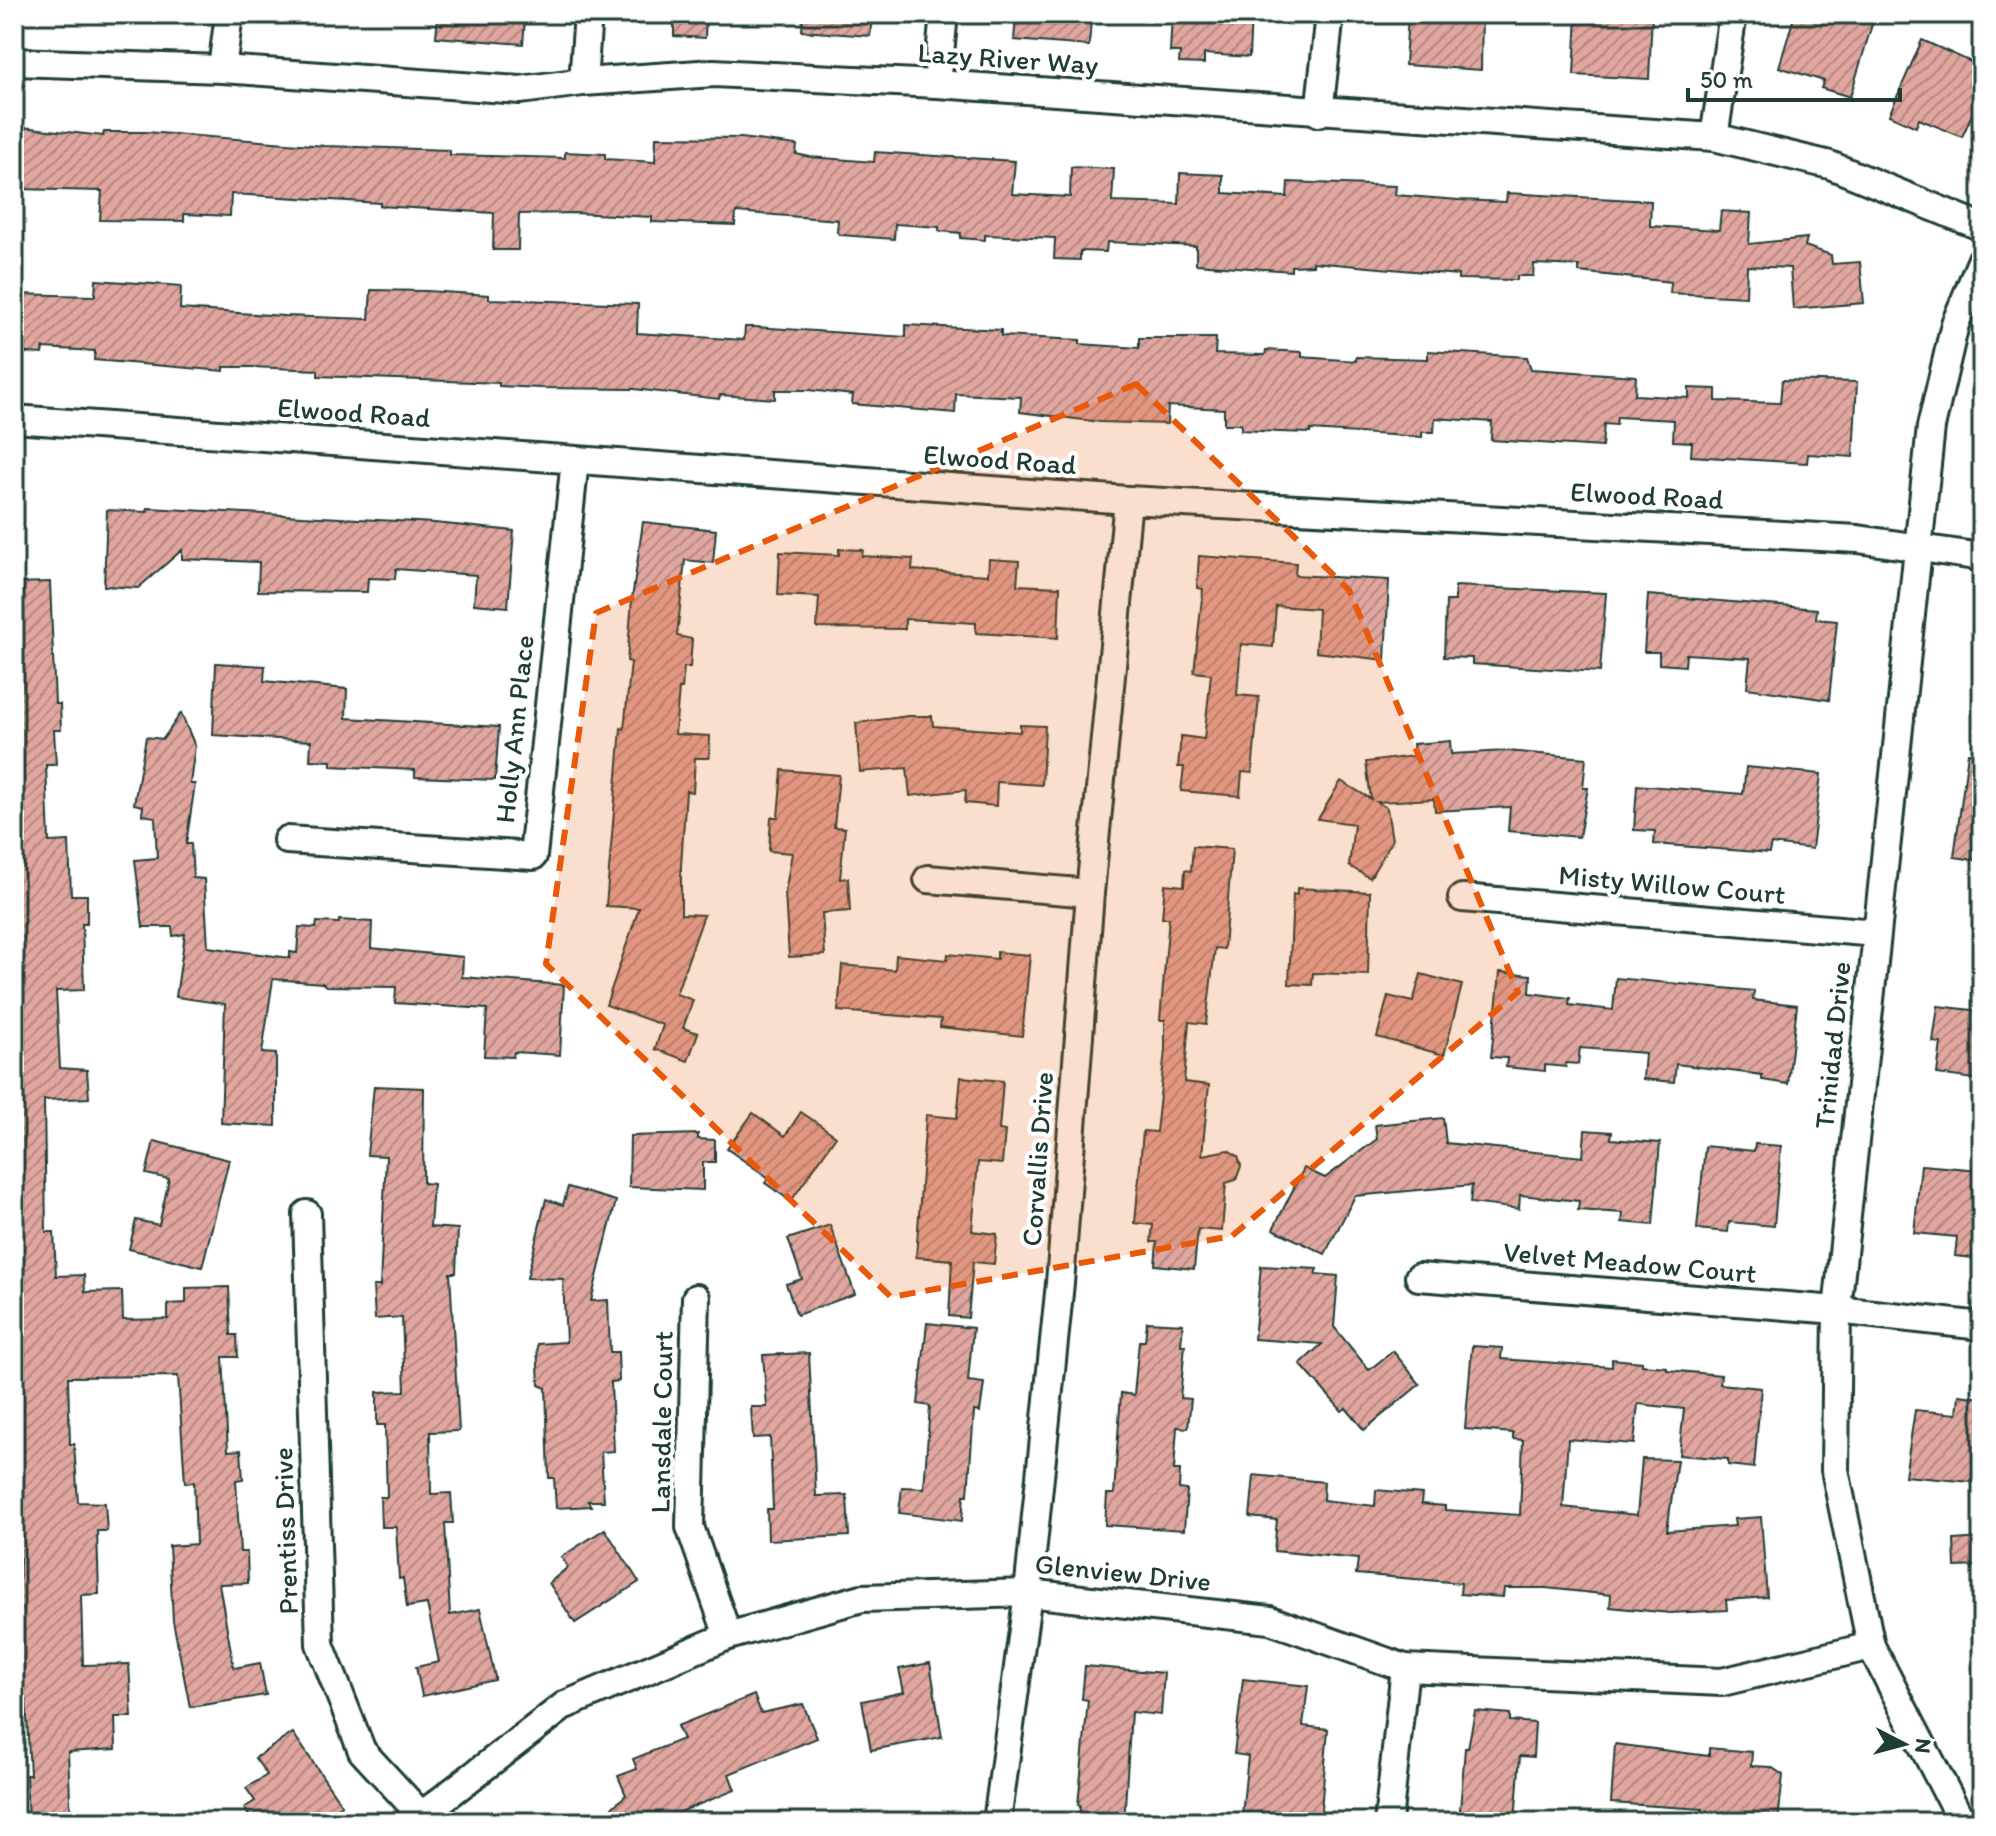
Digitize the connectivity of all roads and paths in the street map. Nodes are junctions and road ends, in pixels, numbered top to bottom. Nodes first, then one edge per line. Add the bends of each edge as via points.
1 (229, 14) edge
2 (588, 14) edge
3 (944, 14) edge
4 (1330, 14) edge
5 (1733, 14) edge
6 (14, 62) edge
7 (222, 69) junction
8 (583, 82) junction
9 (937, 84) junction
10 (1319, 113) junction
11 (1714, 137) junction
12 (1982, 227) edge
13 (1982, 259) edge
14 (14, 419) edge
15 (575, 460) junction
16 (1128, 500) junction
17 (1917, 549) junction
18 (1982, 557) edge
19 (287, 840) dead end
20 (928, 879) dead end
21 (1090, 893) junction
22 (1462, 898) dead end
23 (1876, 933) junction
24 (307, 1214) dead end
25 (1419, 1277) dead end
26 (696, 1298) dead end
27 (1837, 1310) junction
28 (1982, 1326) edge
29 (1028, 1593) junction
30 (728, 1636) junction
31 (1871, 1646) junction
32 (1405, 1668) junction
33 (417, 1818) edge
34 (997, 1822) edge
35 (1388, 1822) edge
36 (1962, 1822) edge

1 - 7 street
2 - 8 street
3 - 9 street
4 - 10 street
5 - 11 street
6 - 7 street, Lazy River Way
7 - 8 street, Lazy River Way via 520,90
8 - 9 street, Lazy River Way via 714,73
9 - 10 street, Lazy River Way
10 - 11 street, Lazy River Way
11 - 12 street, Lazy River Way via 1830,165
13 - 17 street, Trinidad Drive via 1955,324 1931,427
14 - 15 street, Elwood Road
15 - 16 street, Elwood Road
15 - 19 street, Holly Ann Place via 533,856
16 - 17 street, Elwood Road via 1858,539
16 - 21 street, Corvallis Drive
17 - 18 street, Elwood Road
17 - 23 street, Trinidad Drive
20 - 21 street
21 - 29 street, Corvallis Drive via 1060,1283
22 - 23 street, Misty Willow Court
23 - 27 street, Trinidad Drive
24 - 33 street, Prentiss Drive via 320,1644 362,1751
25 - 27 street, Velvet Meadow Court
26 - 30 street, Lansdale Court via 690,1527
27 - 28 street, Velvet Meadow Court
27 - 31 street, Trinidad Drive via 1835,1470
29 - 30 street, Glenview Drive via 862,1598
29 - 32 street, Glenview Drive via 1270,1620
29 - 34 street, Corvallis Drive
30 - 33 street, Glenview Drive via 565,1705
31 - 32 street, Glenview Drive via 1722,1682
31 - 36 street, Trinidad Drive
32 - 35 street

